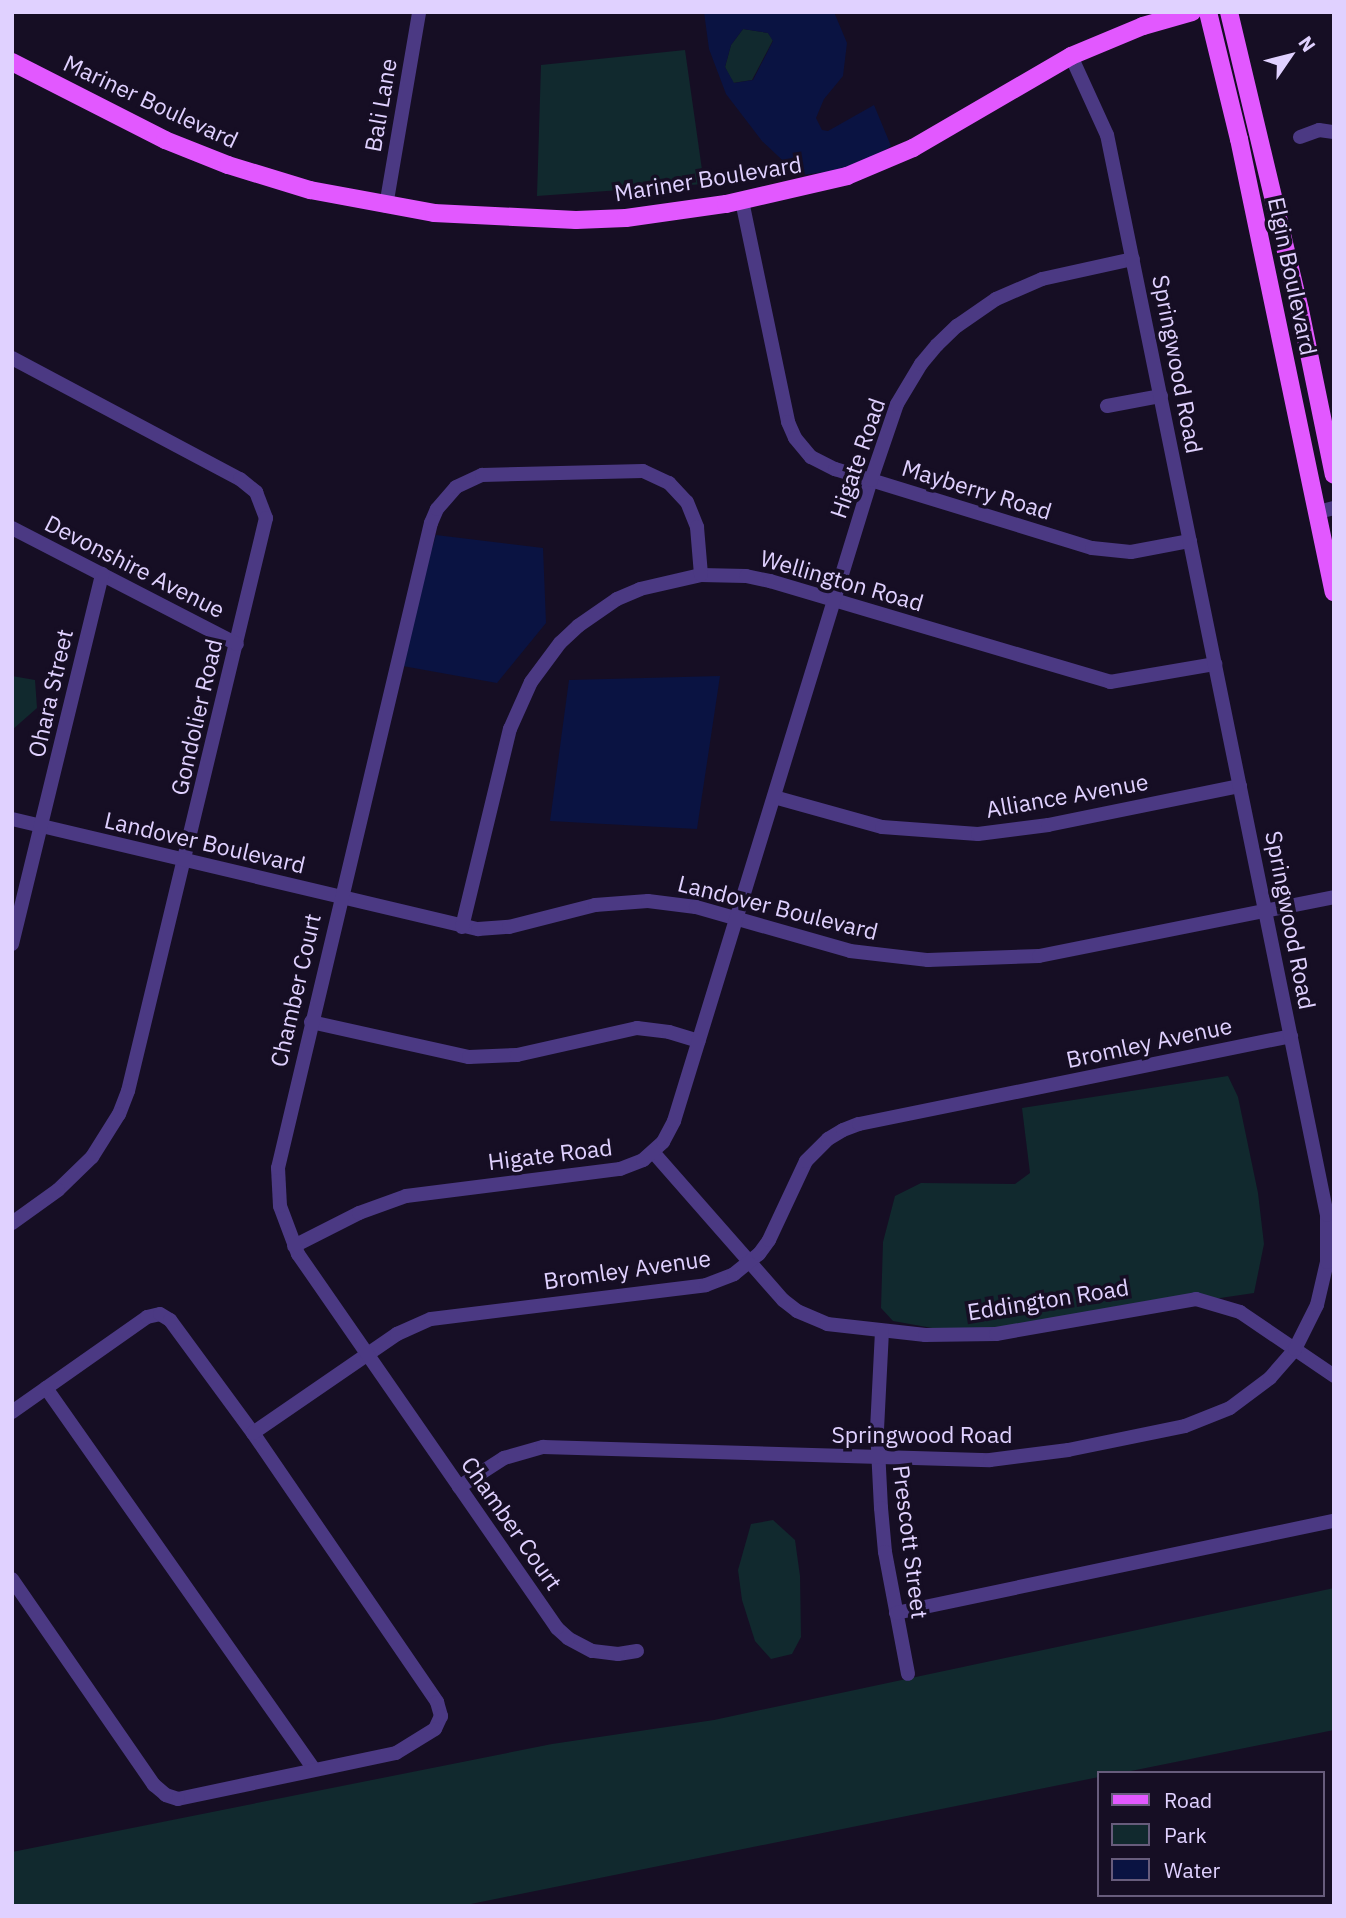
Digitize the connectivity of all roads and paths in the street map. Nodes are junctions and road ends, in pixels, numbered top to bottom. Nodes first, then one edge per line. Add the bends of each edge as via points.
1 (419, 12) edge
2 (1192, 12) edge
3 (1208, 12) edge
4 (1229, 12) edge
5 (1071, 56) junction
6 (14, 67) edge
7 (1334, 132) edge
8 (1300, 137) dead end
9 (742, 201) junction
10 (386, 206) junction
11 (1133, 259) junction
12 (12, 358) edge
13 (1161, 396) junction
14 (1107, 406) dead end
15 (1334, 475) edge
16 (871, 480) junction
17 (1326, 510) edge
18 (12, 528) edge
19 (1190, 541) junction
20 (102, 574) junction
21 (701, 575) junction
22 (1334, 592) edge
23 (834, 600) junction
24 (237, 644) junction
25 (1215, 664) junction
26 (1240, 786) junction
27 (774, 797) junction
28 (12, 819) edge
29 (42, 826) junction
30 (185, 861) junction
31 (1334, 897) edge
32 (341, 898) junction
33 (1266, 911) junction
34 (736, 919) junction
35 (462, 927) junction
36 (12, 944) edge
37 (311, 1022) junction
38 (1291, 1036) junction
39 (699, 1041) junction
40 (653, 1152) junction
41 (13, 1220) edge
42 (294, 1246) junction
43 (750, 1263) junction
44 (883, 1331) junction
45 (1294, 1349) junction
46 (367, 1354) junction
47 (1334, 1376) edge
48 (46, 1388) junction
49 (12, 1412) edge
50 (253, 1433) junction
51 (877, 1458) junction
52 (459, 1487) junction
53 (1334, 1521) edge
54 (13, 1581) edge
55 (895, 1613) junction
56 (637, 1651) dead end
57 (908, 1674) dead end
58 (314, 1769) junction

1 - 10 street, Bali Lane
2 - 5 main road, Mariner Boulevard via 1143,26
3 - 17 main road, Elgin Boulevard
4 - 15 main road, Elgin Boulevard
5 - 9 main road, Mariner Boulevard via 878,165
5 - 11 street, Springwood Road via 1107,135
6 - 10 main road, Mariner Boulevard via 213,159 310,190
7 - 8 street via 1319,130
9 - 10 main road, Mariner Boulevard via 576,220 475,218
9 - 16 street, Mayberry Road via 791,430 822,464
11 - 13 street, Springwood Road
11 - 16 street, Higate Road via 1018,288 957,327 908,384 888,425
12 - 24 street, Gondolier Road via 240,479 256,492 265,509 266,528
13 - 14 street
13 - 19 street, Springwood Road
16 - 19 street, Mayberry Road via 1093,548 1130,552
16 - 23 street, Higate Road
17 - 22 main road, Elgin Boulevard
18 - 20 street, Devonshire Avenue
19 - 25 street, Springwood Road
20 - 24 street, Devonshire Avenue
20 - 29 street, Ohara Street
21 - 23 street, Wellington Road via 770,580
21 - 32 street, Chamber Court via 693,514 679,492 657,476 630,469 497,473 456,487 431,523
21 - 35 street, Wellington Road via 664,581 617,599 578,626 545,661 510,729
23 - 25 street, Wellington Road via 1099,681 1126,682
23 - 27 street, Higate Road
24 - 30 street, Gondolier Road
25 - 26 street, Springwood Road
26 - 27 street, Alliance Avenue via 1048,825 978,834 882,827
26 - 33 street, Springwood Road
27 - 34 street, Higate Road
28 - 29 street, Landover Boulevard
29 - 30 street, Landover Boulevard
29 - 36 street, Ohara Street
30 - 32 street, Landover Boulevard
30 - 41 street, Gondolier Road via 135,1069 119,1114 75,1175
31 - 33 street, Landover Boulevard
32 - 35 street, Landover Boulevard
32 - 37 street, Chamber Court
33 - 34 street, Landover Boulevard via 1039,956 966,961 850,951
33 - 38 street, Springwood Road
34 - 35 street, Landover Boulevard via 673,903 621,901 495,929
34 - 39 street, Higate Road
37 - 39 street via 469,1057 517,1055 637,1028
37 - 42 street, Chamber Court via 278,1168 280,1206
38 - 43 street, Bromley Avenue via 843,1130 806,1161 769,1240
38 - 45 street, Springwood Road via 1328,1238 1317,1306
39 - 40 street, Higate Road via 674,1121
40 - 42 street, Higate Road via 620,1169 406,1196 359,1213
40 - 43 street, Eddington Road
42 - 46 street, Chamber Court
43 - 44 street, Eddington Road via 783,1300 810,1318
43 - 46 street, Bromley Avenue via 706,1285 430,1319
44 - 45 street, Eddington Road via 996,1334 1196,1299 1240,1312
44 - 51 street, Prescott Street
45 - 47 street, Eddington Road
45 - 51 street, Springwood Road via 1251,1394 1185,1426 1030,1456 949,1461
46 - 50 street, Bromley Avenue
46 - 52 street, Chamber Court
48 - 49 street
48 - 50 street via 147,1317 160,1314 170,1320
48 - 58 street
50 - 58 street via 437,1702 441,1716 435,1729 396,1753
51 - 52 street, Springwood Road via 553,1447 504,1458
51 - 55 street, Prescott Street
52 - 56 street, Chamber Court via 557,1628 592,1651
53 - 55 street
54 - 58 street via 166,1796 178,1800
55 - 57 street, Prescott Street

